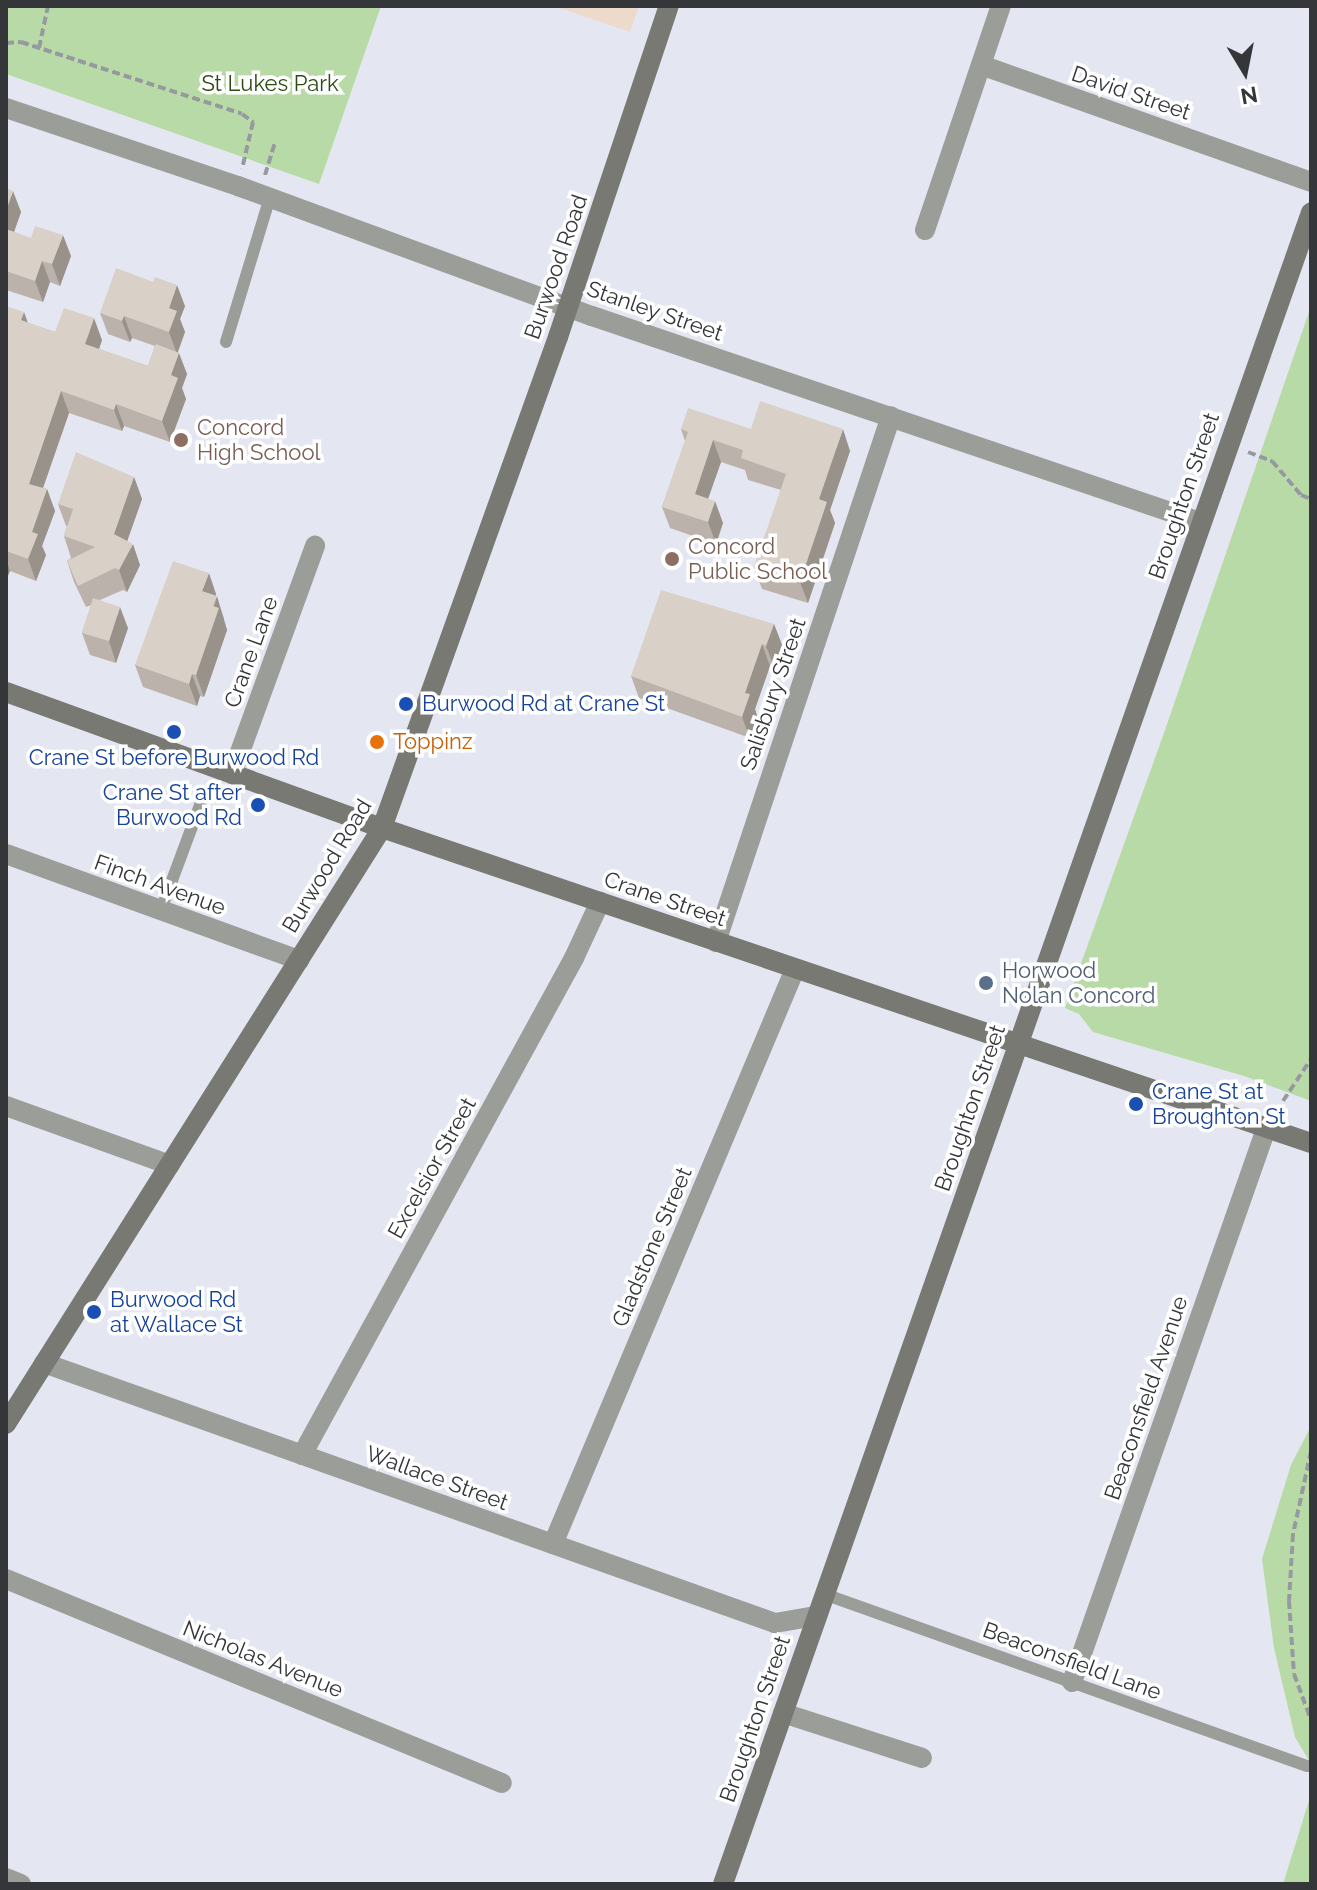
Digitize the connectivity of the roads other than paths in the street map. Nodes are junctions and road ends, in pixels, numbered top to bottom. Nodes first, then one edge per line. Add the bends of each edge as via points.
1 (669, 6) edge
2 (1001, 6) edge
3 (981, 65) junction
4 (6, 108) edge
5 (1311, 182) edge
6 (265, 196) junction
7 (1311, 212) edge
8 (925, 230) dead end
9 (569, 306) junction
10 (226, 342) dead end
11 (891, 416) junction
12 (1200, 522) junction
13 (315, 546) dead end
14 (6, 692) edge
15 (232, 774) junction
16 (202, 800) dead end
17 (382, 828) junction
18 (6, 854) edge
19 (600, 902) junction
20 (161, 910) junction
21 (716, 942) junction
22 (299, 960) junction
23 (795, 969) junction
24 (1018, 1045) junction
25 (6, 1106) edge
26 (1266, 1129) junction
27 (1311, 1143) edge
28 (170, 1165) junction
29 (44, 1363) junction
30 (6, 1424) edge
31 (302, 1455) junction
32 (553, 1544) junction
33 (6, 1579) edge
34 (824, 1594) junction
35 (816, 1616) junction
36 (1072, 1682) junction
37 (783, 1713) junction
38 (922, 1758) dead end
39 (1307, 1766) dead end
40 (502, 1783) dead end
41 (6, 1878) edge
42 (21, 1884) edge
43 (723, 1884) edge

1 - 9 main road, Burwood Road
2 - 3 street
3 - 5 street, David Street
3 - 8 street
4 - 6 street, Stanley Street
6 - 9 street, Stanley Street
6 - 10 lane
7 - 12 main road, Broughton Street
9 - 11 street, Stanley Street
9 - 17 main road, Burwood Road
11 - 12 street, Stanley Street
11 - 21 street, Salisbury Street
12 - 24 main road, Broughton Street
13 - 15 street, Crane Lane
14 - 15 main road, Crane Street
15 - 17 main road, Crane Street
16 - 20 lane
17 - 19 main road, Crane Street
17 - 22 main road, Burwood Road
18 - 20 street, Finch Avenue
19 - 21 main road, Crane Street
19 - 31 street, Excelsior Street
20 - 22 street, Finch Avenue
21 - 23 main road, Crane Street
22 - 28 main road, Burwood Road
23 - 24 main road, Crane Street
23 - 32 street, Gladstone Street
24 - 26 main road, Crane Street
24 - 34 main road, Broughton Street
25 - 28 street
26 - 27 main road, Crane Street
26 - 36 street, Beaconsfield Avenue
28 - 29 main road, Burwood Road
29 - 30 main road, Burwood Road
29 - 31 street, Wallace Street
31 - 32 street, Wallace Street
32 - 35 street, Wallace Street via 775,1623
33 - 40 street, Nicholas Avenue
34 - 35 main road, Broughton Street
34 - 36 lane, Beaconsfield Lane
35 - 37 main road, Broughton Street
36 - 39 lane, Beaconsfield Lane
37 - 38 street
37 - 43 main road, Broughton Street
41 - 42 street

